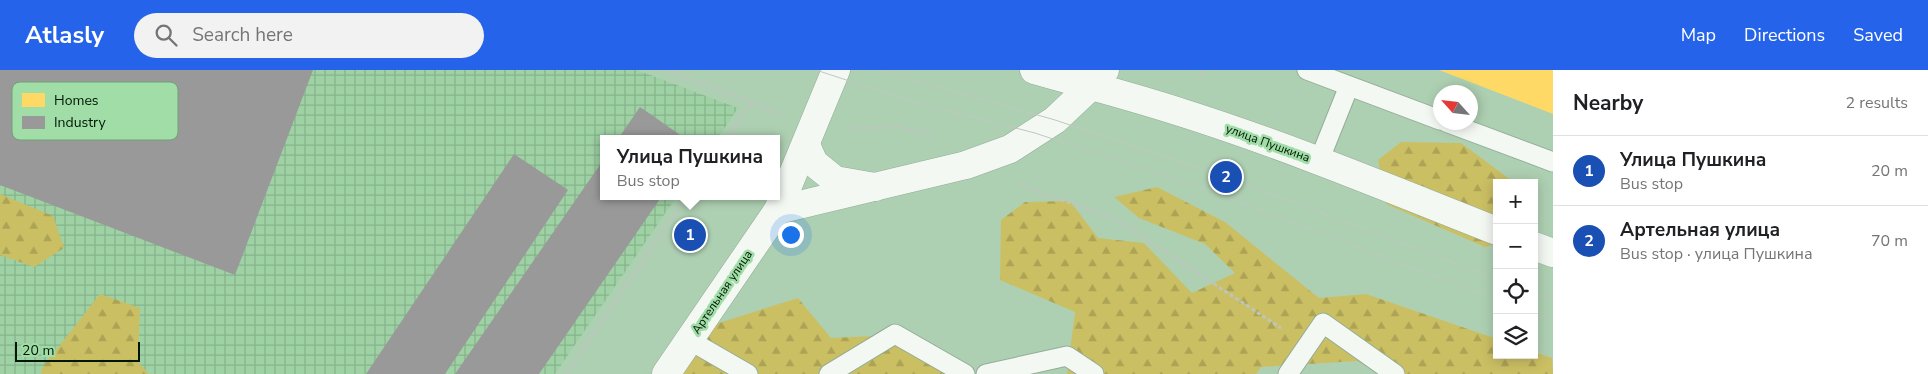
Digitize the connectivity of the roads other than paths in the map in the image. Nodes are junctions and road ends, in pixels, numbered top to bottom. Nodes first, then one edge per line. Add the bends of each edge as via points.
1 (836, 70) edge
2 (1034, 70) edge
3 (1307, 70) edge
4 (1098, 78) edge
5 (1349, 86) junction
6 (1433, 117) edge
7 (1467, 130) edge
8 (809, 137) junction
9 (1319, 161) junction
10 (1553, 162) edge
11 (875, 187) junction
12 (778, 210) junction
13 (1493, 229) edge
14 (1538, 247) edge
15 (1553, 253) edge
16 (689, 340) junction
17 (666, 374) edge
18 (748, 374) edge
19 (829, 374) edge
20 (965, 374) edge
21 (986, 374) edge
22 (1094, 374) edge
23 (1288, 374) edge
24 (1395, 374) edge

1 - 8 street, Артельная улица
2 - 4 street, улица Пушкина
3 - 5 lane
4 - 9 street, улица Пушкина via 1183,113
4 - 11 street via 1055,120 1010,150 966,165
5 - 6 lane
5 - 9 lane
7 - 10 lane
8 - 11 street via 814,163 835,180
8 - 12 street, Артельная улица
9 - 13 street, улица Пушкина
11 - 12 street
12 - 16 street, Артельная улица
14 - 15 street
16 - 17 street, Артельная улица
16 - 18 lane
19 - 20 lane via 895,334
21 - 22 lane via 1066,356
23 - 24 lane via 1323,323

